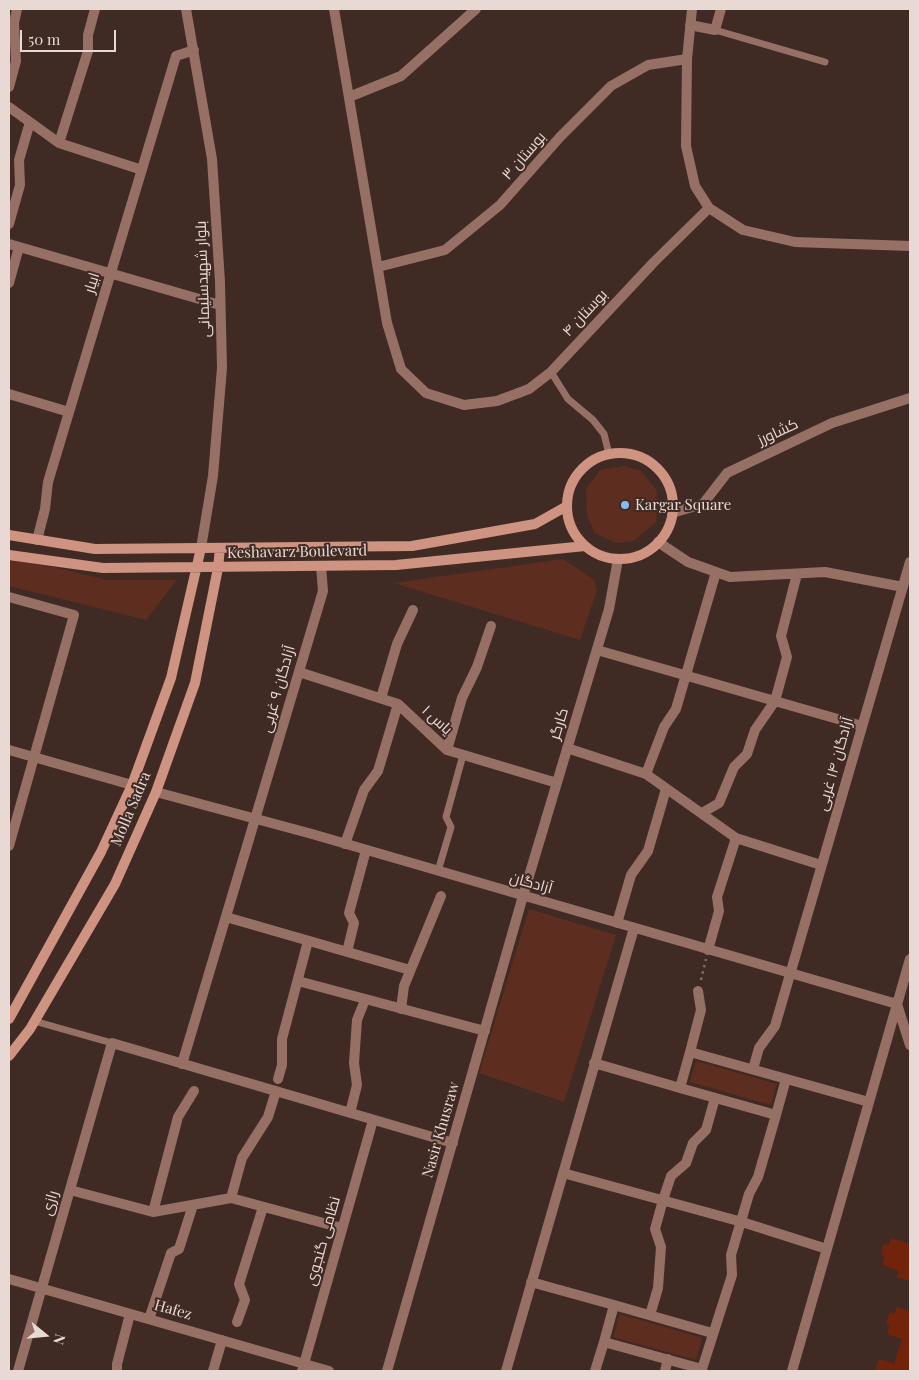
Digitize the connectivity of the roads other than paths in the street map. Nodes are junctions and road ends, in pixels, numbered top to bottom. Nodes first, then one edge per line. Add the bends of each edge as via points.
1 (18, 9) edge
2 (94, 9) edge
3 (186, 9) edge
4 (334, 9) edge
5 (476, 9) edge
6 (692, 9) edge
7 (721, 9) edge
8 (690, 25) junction
9 (715, 30) junction
10 (194, 50) junction
11 (687, 59) junction
12 (825, 62) dead end
13 (9, 88) edge
14 (349, 97) junction
15 (9, 107) edge
16 (30, 122) junction
17 (59, 143) junction
18 (142, 170) junction
19 (709, 208) junction
20 (9, 224) edge
21 (9, 244) edge
22 (910, 246) edge
23 (19, 247) junction
24 (378, 266) junction
25 (110, 273) junction
26 (9, 283) edge
27 (220, 305) junction
28 (552, 372) junction
29 (9, 394) edge
30 (910, 398) edge
31 (69, 412) junction
32 (609, 454) junction
33 (567, 506) junction
34 (672, 513) junction
35 (9, 535) edge
36 (37, 540) junction
37 (658, 542) junction
38 (585, 546) junction
39 (201, 548) junction
40 (220, 548) junction
41 (9, 556) edge
42 (618, 559) junction
43 (910, 562) edge
44 (321, 566) junction
45 (196, 568) junction
46 (218, 568) junction
47 (716, 572) junction
48 (797, 574) junction
49 (903, 587) junction
50 (9, 597) edge
51 (413, 610) dead end
52 (491, 626) dead end
53 (597, 650) junction
54 (299, 672) junction
55 (686, 675) junction
56 (381, 698) junction
57 (775, 701) junction
58 (398, 704) junction
59 (862, 726) junction
60 (568, 748) junction
61 (9, 750) edge
62 (447, 750) junction
63 (463, 755) junction
64 (33, 756) junction
65 (646, 774) junction
66 (557, 783) junction
67 (132, 785) junction
68 (666, 789) junction
69 (156, 792) junction
70 (702, 814) junction
71 (256, 819) junction
72 (736, 838) junction
73 (345, 844) junction
74 (9, 846) edge
75 (366, 850) junction
76 (821, 865) junction
77 (438, 871) junction
78 (441, 896) dead end
79 (523, 896) junction
80 (226, 917) junction
81 (617, 924) junction
82 (634, 928) junction
83 (308, 940) junction
84 (708, 950) junction
85 (347, 952) junction
86 (910, 960) edge
87 (410, 970) junction
88 (790, 974) junction
89 (298, 981) junction
90 (698, 991) road end
91 (897, 1004) junction
92 (363, 1005) dead end
93 (401, 1009) junction
94 (9, 1019) edge
95 (34, 1021) junction
96 (485, 1031) junction
97 (112, 1044) junction
98 (910, 1045) edge
99 (690, 1052) junction
100 (9, 1056) edge
101 (594, 1063) junction
102 (182, 1064) junction
103 (752, 1069) junction
104 (278, 1079) dead end
105 (786, 1079) junction
106 (680, 1088) junction
107 (194, 1091) dead end
108 (276, 1091) junction
109 (715, 1098) junction
110 (869, 1102) junction
111 (350, 1113) junction
112 (776, 1115) junction
113 (373, 1120) junction
114 (453, 1143) junction
115 (563, 1173) junction
116 (70, 1190) junction
117 (231, 1198) junction
118 (663, 1200) junction
119 (193, 1205) junction
120 (263, 1206) junction
121 (153, 1212) junction
122 (742, 1222) junction
123 (342, 1228) junction
124 (827, 1248) junction
125 (9, 1278) edge
126 (531, 1282) junction
127 (41, 1288) junction
128 (614, 1305) junction
129 (130, 1314) junction
130 (650, 1315) junction
131 (149, 1319) junction
132 (237, 1322) dead end
133 (712, 1333) junction
134 (222, 1340) junction
135 (604, 1342) junction
136 (668, 1359) junction
137 (303, 1368) edge
138 (706, 1370) edge
139 (18, 1371) edge
140 (117, 1371) edge
141 (213, 1371) edge
142 (328, 1371) edge
143 (388, 1371) edge
144 (506, 1371) edge
145 (595, 1371) edge
146 (665, 1371) edge
147 (792, 1371) edge

1 - 13 street via 14,23 16,61
2 - 17 street via 88,51
3 - 10 street, بلوار شهیدسلیمانی
4 - 14 street
5 - 14 street via 401,76
6 - 8 street
7 - 9 street
8 - 9 street
8 - 11 street
9 - 12 lane
10 - 18 street, ابیار via 176,56
10 - 27 street, بلوار شهیدسلیمانی via 212,159
11 - 19 street via 686,146 695,186
11 - 24 street, بوستان ۳ via 648,65 611,86 500,205 445,250
14 - 24 street
15 - 16 street
16 - 17 street
16 - 20 street via 19,160 20,185
17 - 18 street
18 - 25 street, ابیار
19 - 22 street via 744,230 795,242
19 - 28 street, بوستان ۴
21 - 23 street
23 - 25 street
23 - 26 street
24 - 28 street, بوستان ۴ via 387,323 401,369 426,393 464,405 497,402 529,389
25 - 27 street
25 - 31 street, ابیار
27 - 39 street, بلوار شهیدسلیمانی via 222,368 214,466
28 - 32 lane via 568,399 604,434
29 - 31 street
30 - 34 street, کشاورز via 832,423 727,473 703,504
31 - 36 street, ابیار via 48,482 46,509
32 - 33 main road via 592,461 579,473 570,489
32 - 34 main road via 635,456 658,470 668,484
33 - 38 main road via 572,528
33 - 40 main road, Keshavarz Boulevard via 535,524 412,546
34 - 37 main road via 664,536
35 - 36 main road, Keshavarz Boulevard
36 - 39 main road, Keshavarz Boulevard via 95,549
37 - 42 main road via 636,557
37 - 47 street via 688,562
38 - 42 main road via 600,556
38 - 44 main road, Keshavarz Boulevard via 396,566
39 - 40 main road, Keshavarz Boulevard
39 - 45 main road, Molla Sadra
40 - 46 main road, Molla Sadra
41 - 45 main road, Keshavarz Boulevard via 103,568
42 - 53 street, کارگر
43 - 49 street, آزادگان ۱۴ غربی
44 - 46 main road, Keshavarz Boulevard
44 - 54 street, آزادگان ۹ غربی via 323,592
45 - 46 main road, Keshavarz Boulevard
45 - 67 main road, Molla Sadra via 171,678
46 - 69 main road, Molla Sadra via 195,683
47 - 48 street via 730,577
47 - 55 street
48 - 49 street via 825,572
48 - 57 street via 781,636 787,656
49 - 59 street, آزادگان ۱۴ غربی
50 - 64 street via 74,615
51 - 56 street
52 - 62 street via 462,698
53 - 55 street
53 - 60 street, کارگر
54 - 56 street, یاس ۱
54 - 71 street, آزادگان ۹ غربی
55 - 57 street
55 - 65 street via 676,709 664,727
56 - 58 street, یاس ۱
57 - 59 street
57 - 70 street via 755,730 747,754 734,767 719,803
58 - 62 street, یاس ۱
58 - 73 street via 378,771 364,790
59 - 76 street, آزادگان ۱۴ غربی
60 - 65 street
60 - 66 street, کارگر
61 - 64 street
62 - 63 street, یاس ۱
63 - 66 street, یاس ۱
63 - 77 lane via 446,817 451,827
64 - 67 street
64 - 74 street
65 - 68 street
66 - 79 street, کارگر
67 - 94 main road, Molla Sadra via 102,852
68 - 70 street
68 - 81 street via 648,851 631,875
69 - 71 street, آزادگان
69 - 95 main road, Molla Sadra via 115,884
70 - 72 street
71 - 73 street, آزادگان
71 - 80 street, آزادگان ۹ غربی
72 - 76 street
72 - 84 street via 716,897 719,911
73 - 75 street, آزادگان
75 - 77 street, آزادگان
75 - 85 street via 349,913 354,923
76 - 88 street, آزادگان ۱۴ غربی
77 - 79 street, آزادگان
78 - 87 street
79 - 81 street, آزادگان
79 - 96 street, Nasir Khusraw
80 - 83 street
80 - 102 street, آزادگان ۹ غربی
81 - 82 street, آزادگان
82 - 84 street, آزادگان
82 - 101 street
83 - 85 street
83 - 89 street
84 - 88 street, آزادگان
85 - 87 street
86 - 91 street
87 - 93 street
88 - 91 street, آزادگان
88 - 103 street, آزادگان ۱۴ غربی via 775,1026 759,1048
89 - 93 street
89 - 104 street via 282,1038 282,1065
90 - 99 street via 701,1010
91 - 98 street
91 - 110 street
92 - 111 street via 357,1020 354,1063 357,1084
93 - 96 street
95 - 97 lane
95 - 100 main road, Molla Sadra
96 - 114 street, Nasir Khusraw
97 - 102 street
97 - 116 street, رازی
99 - 103 street
99 - 106 street
101 - 106 street
101 - 115 street
102 - 108 street
103 - 105 street
105 - 110 street
105 - 112 street
106 - 109 street
107 - 121 street via 178,1117
108 - 111 street
108 - 117 street via 268,1117 242,1158
109 - 112 street
109 - 118 street via 706,1130 693,1143 686,1163 671,1176
110 - 124 street
111 - 113 street
112 - 122 street
113 - 114 street
113 - 123 street, نظامی گنجوی
114 - 143 street, Nasir Khusraw
115 - 118 street
115 - 126 street
116 - 121 street
116 - 127 street, رازی
117 - 119 street
117 - 120 street
118 - 122 street
118 - 130 street via 655,1229 661,1247 658,1288
119 - 121 street
119 - 131 street via 179,1249 171,1253
120 - 123 street
120 - 132 street via 239,1284 245,1300
122 - 124 street
122 - 133 street via 731,1255 732,1275
123 - 137 street, نظامی گنجوی
124 - 147 street
125 - 127 street, Hafez
126 - 128 street
126 - 144 street
127 - 129 street, Hafez
127 - 139 street, رازی
128 - 130 street
128 - 135 street
129 - 131 street, Hafez
129 - 140 street
130 - 133 street
131 - 134 street, Hafez
133 - 138 street
134 - 137 street, Hafez
134 - 141 street
135 - 136 street
135 - 145 street
136 - 138 street
136 - 146 street
137 - 142 street, Hafez

